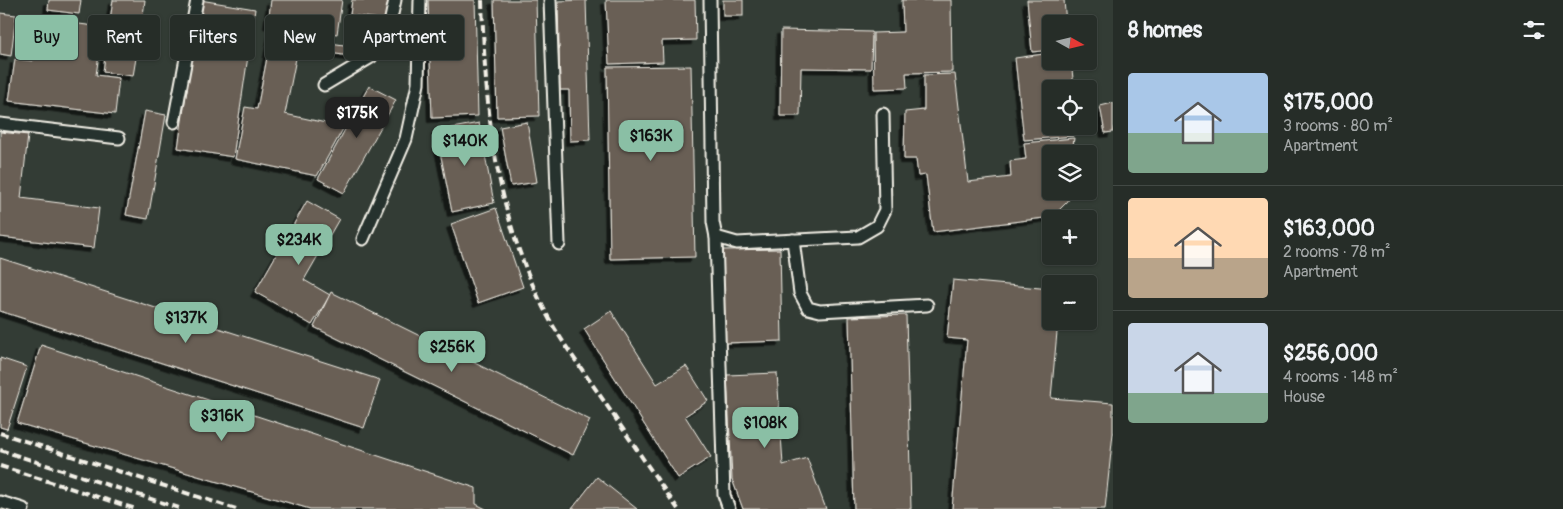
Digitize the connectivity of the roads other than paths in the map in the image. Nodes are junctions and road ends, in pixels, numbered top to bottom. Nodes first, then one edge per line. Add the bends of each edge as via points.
1 (197, 0) edge
2 (395, 0) edge
3 (420, 0) edge
4 (550, 0) edge
5 (710, 0) edge
6 (324, 85) dead end
7 (883, 114) dead end
8 (174, 122) dead end
9 (0, 124) edge
10 (119, 138) dead end
11 (716, 237) junction
12 (362, 239) dead end
13 (792, 240) junction
14 (559, 244) dead end
15 (926, 305) dead end
16 (0, 502) edge
17 (23, 509) edge
18 (729, 509) edge

1 - 8 lane
2 - 6 lane via 389,28 371,57
3 - 12 lane via 418,84 406,139
4 - 14 lane
5 - 11 lane via 713,222
7 - 13 lane via 885,210 877,226 858,237
9 - 10 lane
11 - 13 lane via 737,243
11 - 18 lane via 724,495
13 - 15 lane via 800,293 808,308 820,311
16 - 17 lane

